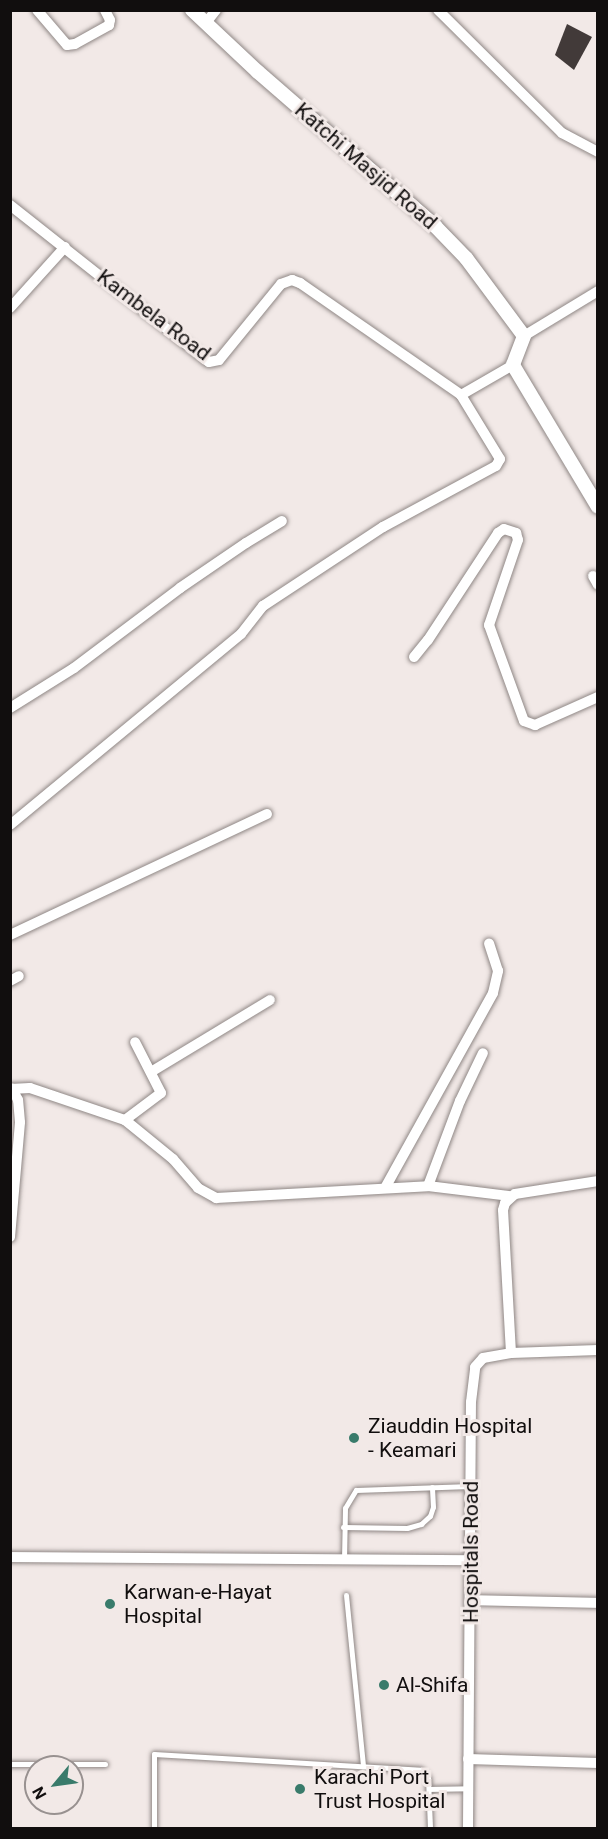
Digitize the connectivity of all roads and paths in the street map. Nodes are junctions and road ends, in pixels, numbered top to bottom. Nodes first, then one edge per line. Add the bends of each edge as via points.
1 (37, 10) edge
2 (105, 10) edge
3 (192, 10) edge
4 (216, 10) edge
5 (438, 10) edge
6 (205, 24) junction
7 (597, 152) edge
8 (10, 205) edge
9 (65, 247) junction
10 (597, 291) edge
11 (10, 308) edge
12 (524, 336) junction
13 (513, 365) junction
14 (461, 395) junction
15 (597, 507) edge
16 (282, 521) dead end
17 (414, 657) dead end
18 (597, 697) edge
19 (10, 708) edge
20 (267, 814) dead end
21 (10, 825) edge
22 (10, 935) edge
23 (489, 943) dead end
24 (270, 1000) dead end
25 (135, 1041) dead end
26 (483, 1053) dead end
27 (151, 1072) junction
28 (11, 1089) edge
29 (125, 1120) junction
30 (597, 1181) edge
31 (428, 1186) junction
32 (384, 1188) junction
33 (510, 1196) junction
34 (10, 1237) edge
35 (597, 1350) edge
36 (511, 1353) junction
37 (471, 1486) junction
38 (432, 1487) junction
39 (344, 1527) junction
40 (10, 1557) edge
41 (344, 1560) junction
42 (471, 1560) junction
43 (346, 1595) dead end
44 (470, 1600) junction
45 (597, 1603) edge
46 (468, 1759) junction
47 (597, 1763) edge
48 (10, 1764) edge
49 (105, 1764) dead end
50 (363, 1766) junction
51 (468, 1788) junction
52 (429, 1789) junction
53 (154, 1828) edge
54 (430, 1828) edge
55 (468, 1828) edge

1 - 2 street via 67,45 109,25
3 - 6 street, Katchi Masjid Road
4 - 6 street
5 - 7 street via 562,133
6 - 12 street, Katchi Masjid Road via 454,245
8 - 9 street, Kambela Road
9 - 11 street
9 - 14 street, Kambela Road via 209,362 219,360 281,284 292,280
10 - 12 street
12 - 13 street
13 - 14 street
13 - 15 street
14 - 21 street via 500,459 496,466 383,527 263,606 241,634
16 - 19 street via 180,588 74,668
17 - 18 street via 504,529 516,533 518,540 489,625 524,721 535,725
20 - 22 street
23 - 32 street via 498,971 493,993
24 - 27 street
25 - 27 street
26 - 31 street
27 - 29 street via 161,1093
28 - 29 street via 30,1088
28 - 34 street via 18,1100 20,1122
29 - 32 street via 173,1159 209,1197
30 - 33 street
31 - 32 street
31 - 33 street
33 - 36 street via 503,1210
35 - 36 street, Hospitals Road
36 - 37 street, Hospitals Road via 483,1358 475,1367
37 - 38 lane
37 - 42 street, Hospitals Road
38 - 39 lane via 356,1490 345,1508
38 - 39 lane via 433,1507 421,1524 407,1528
39 - 41 lane
40 - 41 street
41 - 42 street
42 - 44 street, Hospitals Road
43 - 50 lane
44 - 45 street
44 - 46 street, Hospitals Road
46 - 47 street
46 - 51 street, Hospitals Road
48 - 49 lane
50 - 52 lane via 421,1770 428,1774
50 - 53 lane via 154,1754
51 - 52 lane
51 - 55 street, Hospitals Road
52 - 54 lane

